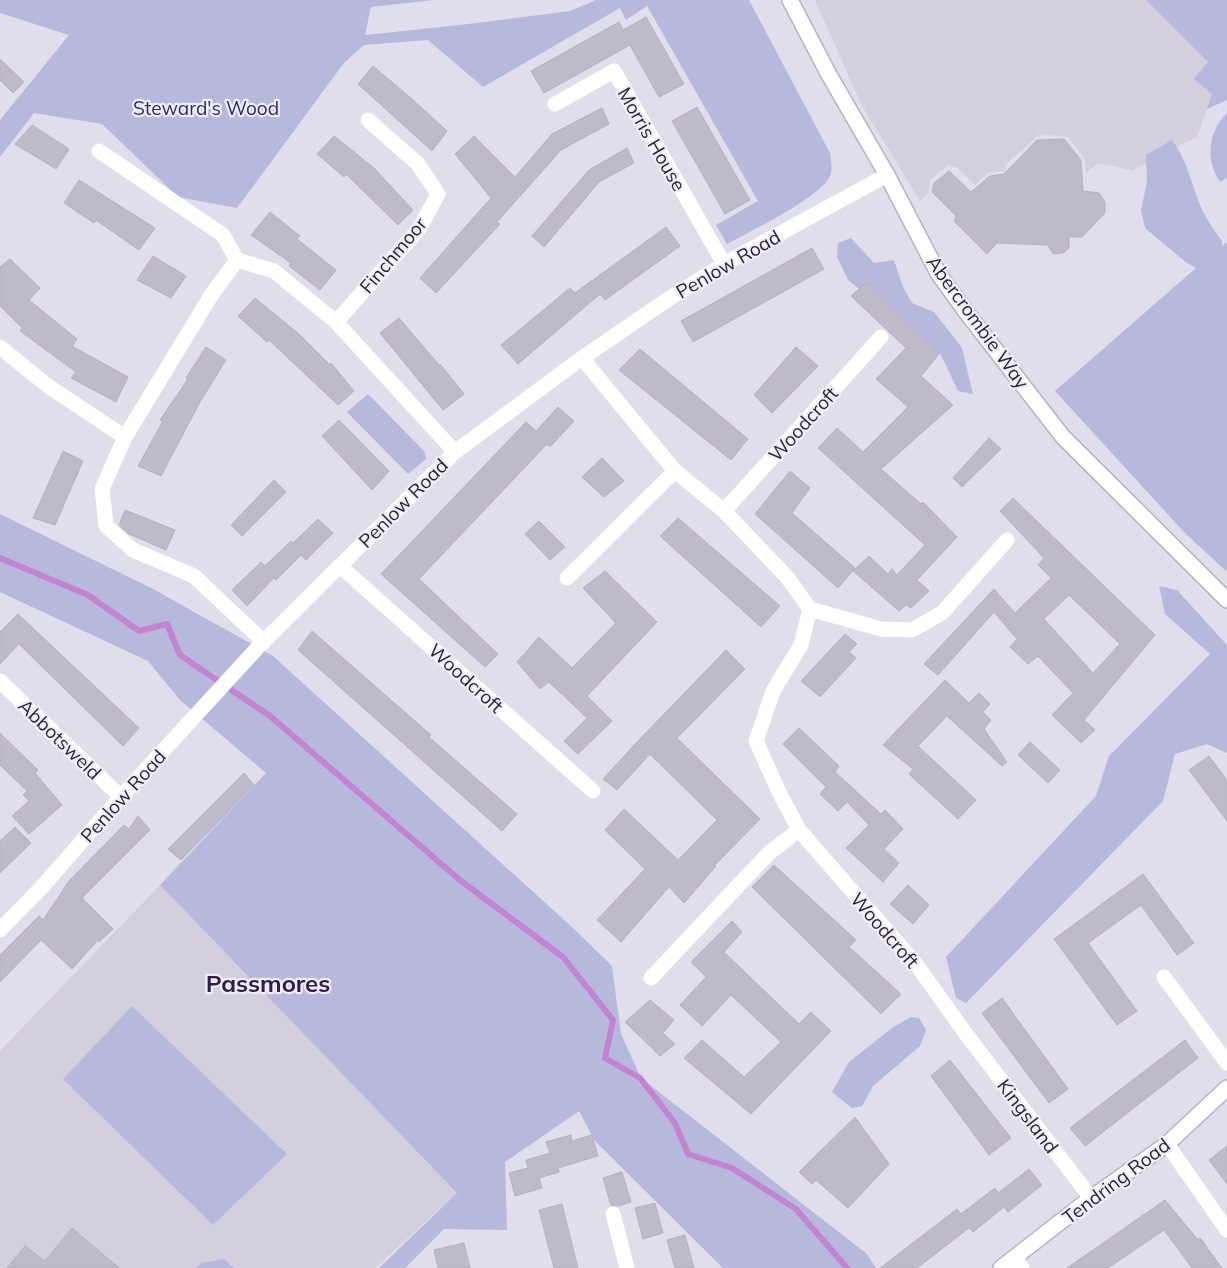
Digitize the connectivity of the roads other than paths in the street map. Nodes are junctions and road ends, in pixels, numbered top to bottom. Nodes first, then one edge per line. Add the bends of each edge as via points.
1 (790, 0) edge
2 (555, 104) dead end
3 (368, 120) dead end
4 (99, 151) dead end
5 (886, 175) junction
6 (237, 260) junction
7 (724, 264) junction
8 (336, 322) junction
9 (881, 337) dead end
10 (0, 347) edge
11 (582, 358) junction
12 (125, 437) junction
13 (455, 452) junction
14 (675, 471) junction
15 (724, 511) junction
16 (1007, 540) dead end
17 (340, 566) junction
18 (567, 578) dead end
19 (1227, 600) edge
20 (810, 609) junction
21 (264, 642) junction
22 (0, 681) edge
23 (593, 790) dead end
24 (121, 797) junction
25 (799, 830) junction
26 (0, 930) edge
27 (1164, 977) dead end
28 (651, 978) dead end
29 (966, 1034) joint
30 (1227, 1063) edge
31 (1227, 1088) edge
32 (1167, 1144) junction
33 (1091, 1198) junction
34 (613, 1214) dead end
35 (1227, 1230) edge
36 (1018, 1263) edge
37 (627, 1268) edge
38 (1001, 1268) edge

1 - 5 street, Abercrombie Way
2 - 7 street, Morris House via 614,71
3 - 8 street, Finchmoor via 418,164 438,194 420,229
4 - 6 street via 223,235
5 - 7 street, Penlow Road
5 - 19 street, Abercrombie Way via 938,273 1063,437
6 - 8 street via 274,271
6 - 12 street via 212,294
7 - 11 street, Penlow Road
8 - 13 street
9 - 15 street, Woodcroft
10 - 12 street via 48,386
11 - 13 street, Penlow Road
11 - 14 street
12 - 21 street via 102,489 106,526 132,550 194,576
13 - 17 street, Penlow Road
14 - 15 street
14 - 18 street
15 - 20 street via 787,577
16 - 20 street via 942,613 912,630 881,629
17 - 21 street, Penlow Road
17 - 23 street, Woodcroft
20 - 25 street, Woodcroft via 801,645 774,691 756,741
21 - 24 street, Penlow Road
22 - 24 street, Abbotsweld
24 - 26 street, Penlow Road
25 - 28 street via 769,853
25 - 29 street, Woodcroft via 916,964
27 - 30 street
29 - 33 street, Kingsland
31 - 32 street, Tendring Road
32 - 33 street, Tendring Road
32 - 35 street
33 - 36 street, Tendring Road
34 - 37 street
36 - 38 street, Tendring Road

